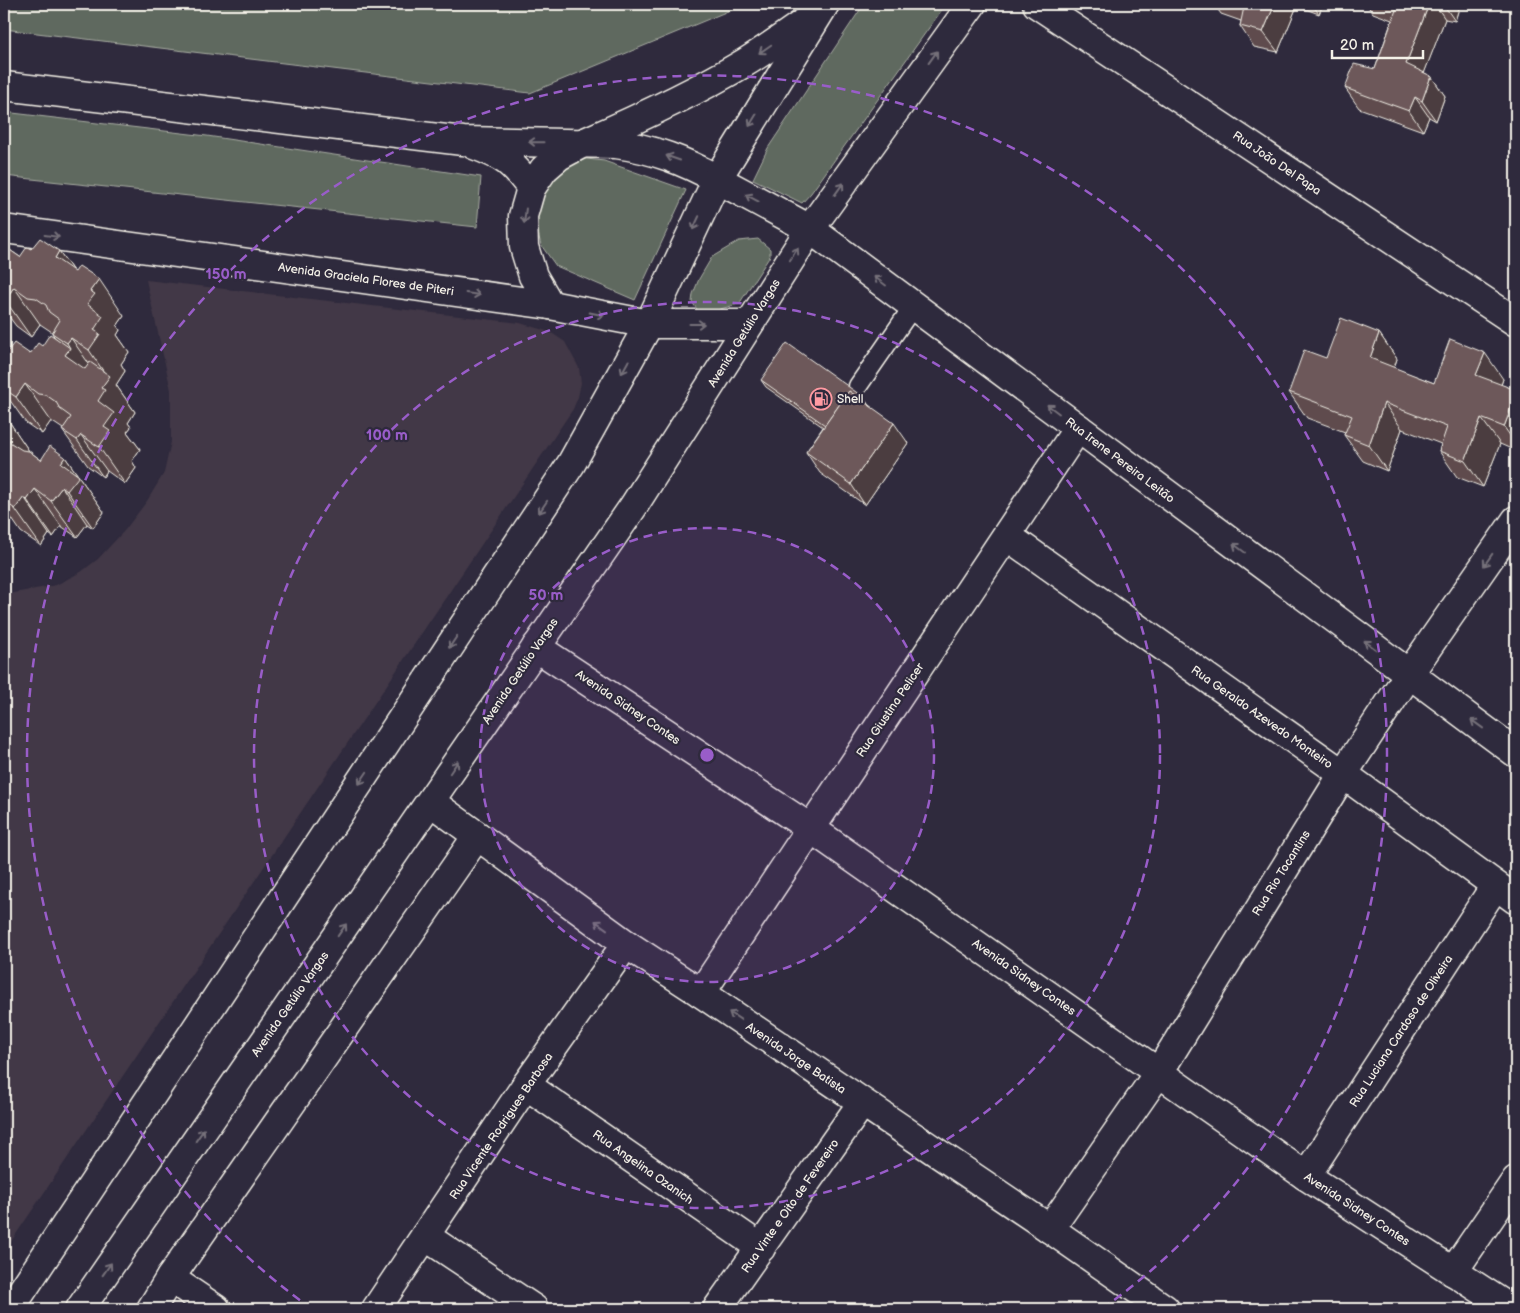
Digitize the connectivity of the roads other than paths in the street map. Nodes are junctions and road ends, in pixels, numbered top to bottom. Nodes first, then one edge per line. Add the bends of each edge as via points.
1 (972, 4) edge
2 (1038, 4) edge
3 (822, 8) edge
4 (4, 86) edge
5 (463, 141) junction
6 (585, 142) junction
7 (717, 179) junction
8 (531, 188) junction
9 (4, 229) edge
10 (810, 229) junction
11 (550, 305) junction
12 (914, 306) junction
13 (1516, 322) edge
14 (649, 324) junction
15 (749, 324) junction
16 (858, 386) dead end
17 (1078, 428) junction
18 (1516, 520) edge
19 (1007, 536) junction
20 (536, 647) junction
21 (1409, 674) junction
22 (1516, 753) edge
23 (1342, 774) junction
24 (431, 802) junction
25 (810, 828) junction
26 (477, 836) junction
27 (1506, 893) edge
28 (626, 944) junction
29 (701, 993) junction
30 (1160, 1072) junction
31 (526, 1085) junction
32 (862, 1103) junction
33 (1306, 1176) junction
34 (1516, 1180) edge
35 (1050, 1229) junction
36 (426, 1236) junction
37 (760, 1248) junction
38 (1453, 1272) junction
39 (170, 1278) junction
40 (10, 1309) edge
41 (80, 1309) edge
42 (151, 1309) edge
43 (216, 1309) edge
44 (376, 1309) edge
45 (534, 1309) edge
46 (717, 1309) edge
47 (1165, 1309) edge
48 (1511, 1309) edge

10 -> 1 street, Avenida Getúlio Vargas
2 - 13 street, Rua João Del Papa
3 -> 6 street via 747,61 649,114
3 -> 7 street
4 - 5 street
6 -> 5 street
5 - 8 street via 499,154 518,170
7 -> 6 street via 687,163 639,147
6 - 8 street via 559,156
10 -> 7 street, Rua Irene Pereira Leitão
7 -> 14 street
8 -> 11 street via 524,216 524,247 533,276
9 -> 11 street, Avenida Graciela Flores de Piteri
12 -> 10 street, Rua Irene Pereira Leitão
15 -> 10 street, Avenida Getúlio Vargas
11 -> 14 street, Avenida Graciela Flores de Piteri
12 - 16 lane
17 -> 12 street, Rua Irene Pereira Leitão
14 -> 15 street, Avenida Graciela Flores de Piteri
14 -> 40 street via 571,464
15 - 20 street, Avenida Getúlio Vargas via 633,507
17 - 19 street, Rua Giustina Pelicer
21 -> 17 street, Rua Irene Pereira Leitão
18 -> 21 street, Rua Rio Tocantins
19 - 23 street, Rua Geraldo Azevedo Monteiro
19 - 25 street, Rua Giustina Pelicer
24 -> 20 street, Avenida Getúlio Vargas
20 - 25 street, Avenida Sidney Contes
22 -> 21 street, Rua Irene Pereira Leitão
21 - 23 street, Rua Rio Tocantins
23 - 27 street, Rua Geraldo Azevedo Monteiro
23 - 30 street, Rua Rio Tocantins
24 - 26 street, Avenida Jorge Batista
41 -> 24 street, Avenida Getúlio Vargas
25 - 29 street, Rua Giustina Pelicer
25 - 30 street, Avenida Sidney Contes
28 -> 26 street, Avenida Jorge Batista
26 - 39 street
27 - 33 street, Rua Luciana Cardoso de Oliveira
28 - 29 street, Avenida Jorge Batista
28 - 31 street, Rua Vicente Rodrigues Barbosa
32 -> 29 street, Avenida Jorge Batista
30 - 33 street, Avenida Sidney Contes
30 - 35 street, Rua Rio Tocantins
31 - 36 street, Rua Vicente Rodrigues Barbosa
31 - 37 street, Rua Angelina Ozanich
32 - 35 street, Avenida Jorge Batista
32 - 37 street, Rua Vinte e Oito de Fevereiro
33 - 38 street, Avenida Sidney Contes
34 - 38 street
35 - 47 street, Avenida Jorge Batista
36 - 44 street, Rua Vicente Rodrigues Barbosa
36 - 45 street
37 - 46 street, Rua Vinte e Oito de Fevereiro
38 - 48 street, Avenida Sidney Contes
39 - 42 street
39 - 43 street

